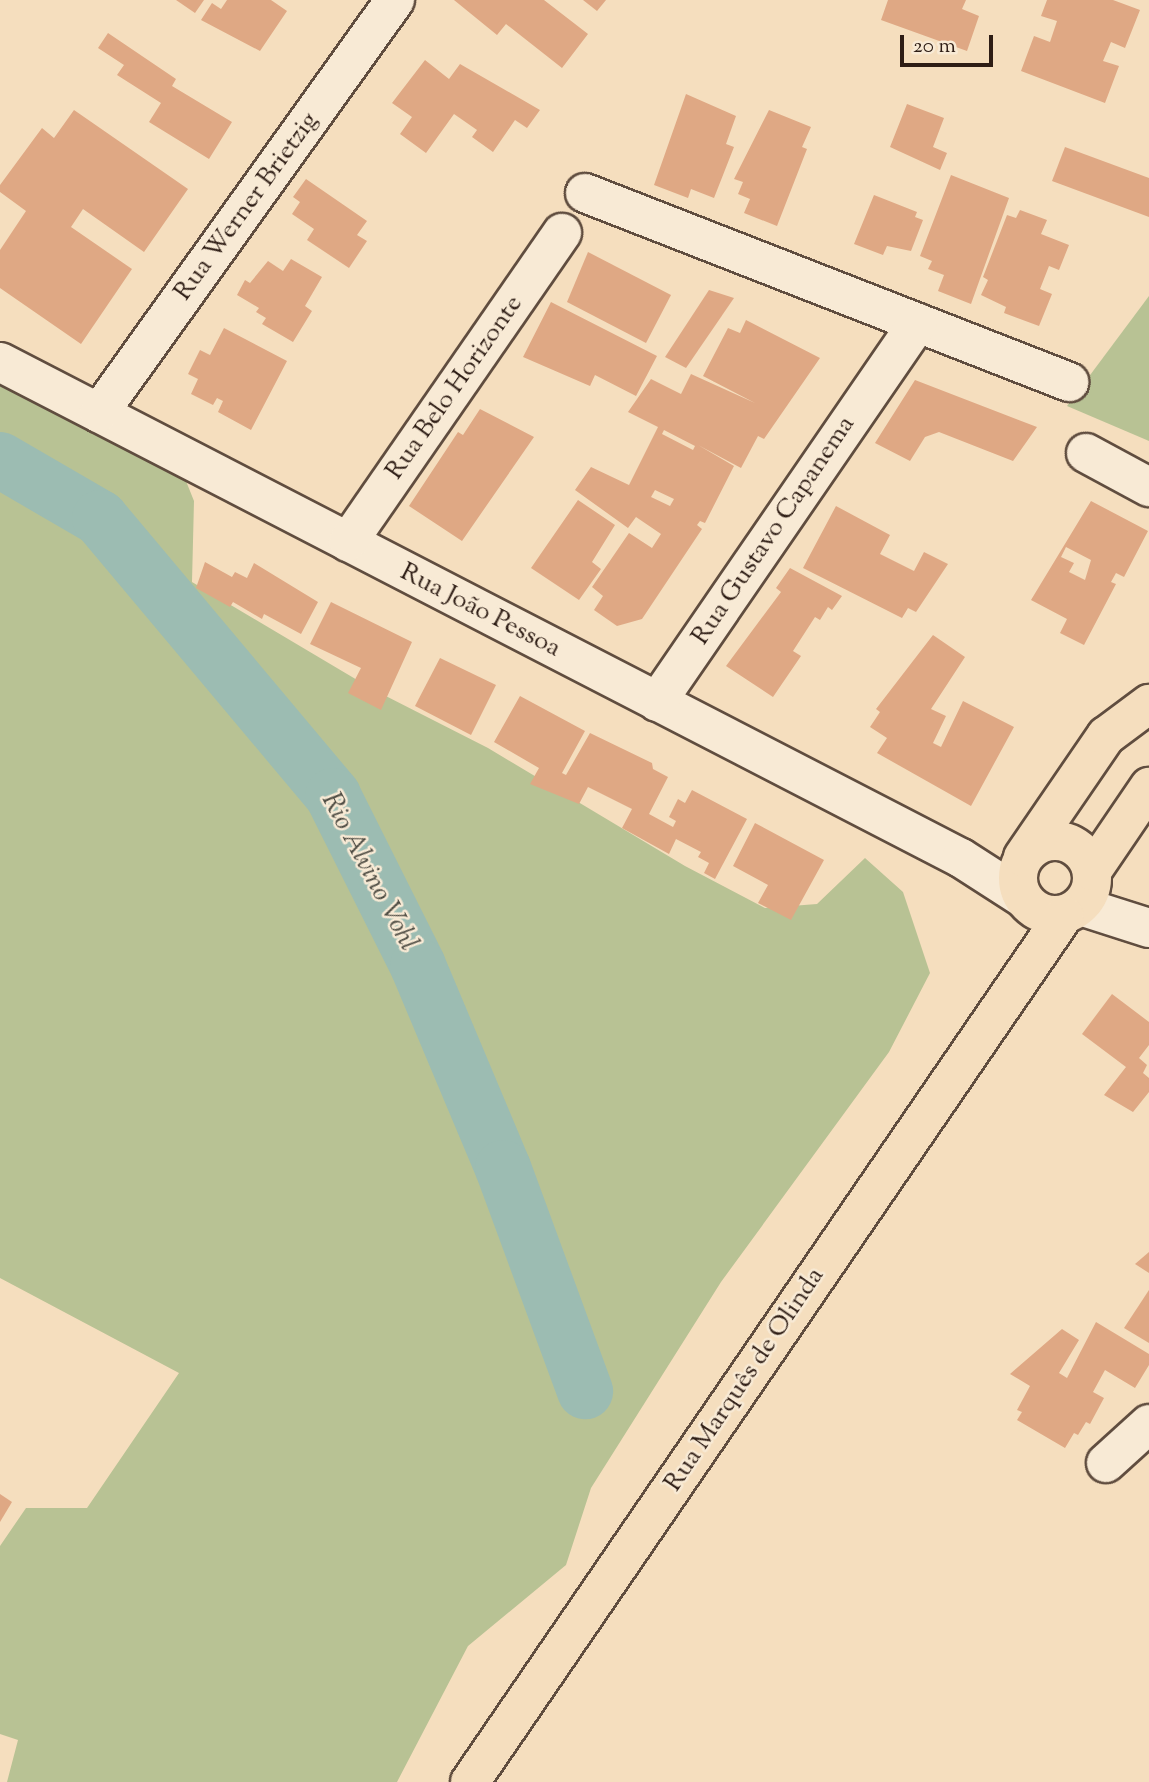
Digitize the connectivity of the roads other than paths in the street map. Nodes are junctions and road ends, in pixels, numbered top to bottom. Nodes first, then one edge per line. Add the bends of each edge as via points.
1 (395, 0) edge
2 (585, 193) dead end
3 (562, 233) dead end
4 (917, 323) junction
5 (0, 362) edge
6 (1069, 382) dead end
7 (99, 413) junction
8 (1086, 453) dead end
9 (1149, 487) edge
10 (348, 542) junction
11 (657, 702) junction
12 (1148, 706) edge
13 (1149, 786) edge
14 (961, 858) junction
15 (1022, 859) junction
16 (1079, 897) junction
17 (1023, 898) junction
18 (1149, 928) edge
19 (1020, 979) junction
20 (1149, 1424) edge
21 (1106, 1463) dead end
22 (470, 1782) edge

1 - 7 street, Rua Werner Brietzig
2 - 4 street
3 - 10 street, Rua Belo Horizonte
4 - 6 street
4 - 11 street, Rua Gustavo Capanema
5 - 7 street, Rua João Pessoa
7 - 10 street, Rua João Pessoa
8 - 9 street
10 - 11 street, Rua João Pessoa
11 - 14 street, Rua João Pessoa
12 - 15 main road via 1093,751
13 - 16 main road, Rua Marquês de Olinda
14 - 15 street, Rua João Pessoa
14 - 17 street, Rua João Pessoa
15 - 16 main road via 1042,843 1055,840 1079,849
15 - 17 main road via 1017,879
16 - 17 main road via 1041,913
16 - 18 street
16 - 19 main road, Rua Marquês de Olinda
17 - 19 main road, Rua Marquês de Olinda via 1028,926
19 - 22 main road, Rua Marquês de Olinda
20 - 21 street

